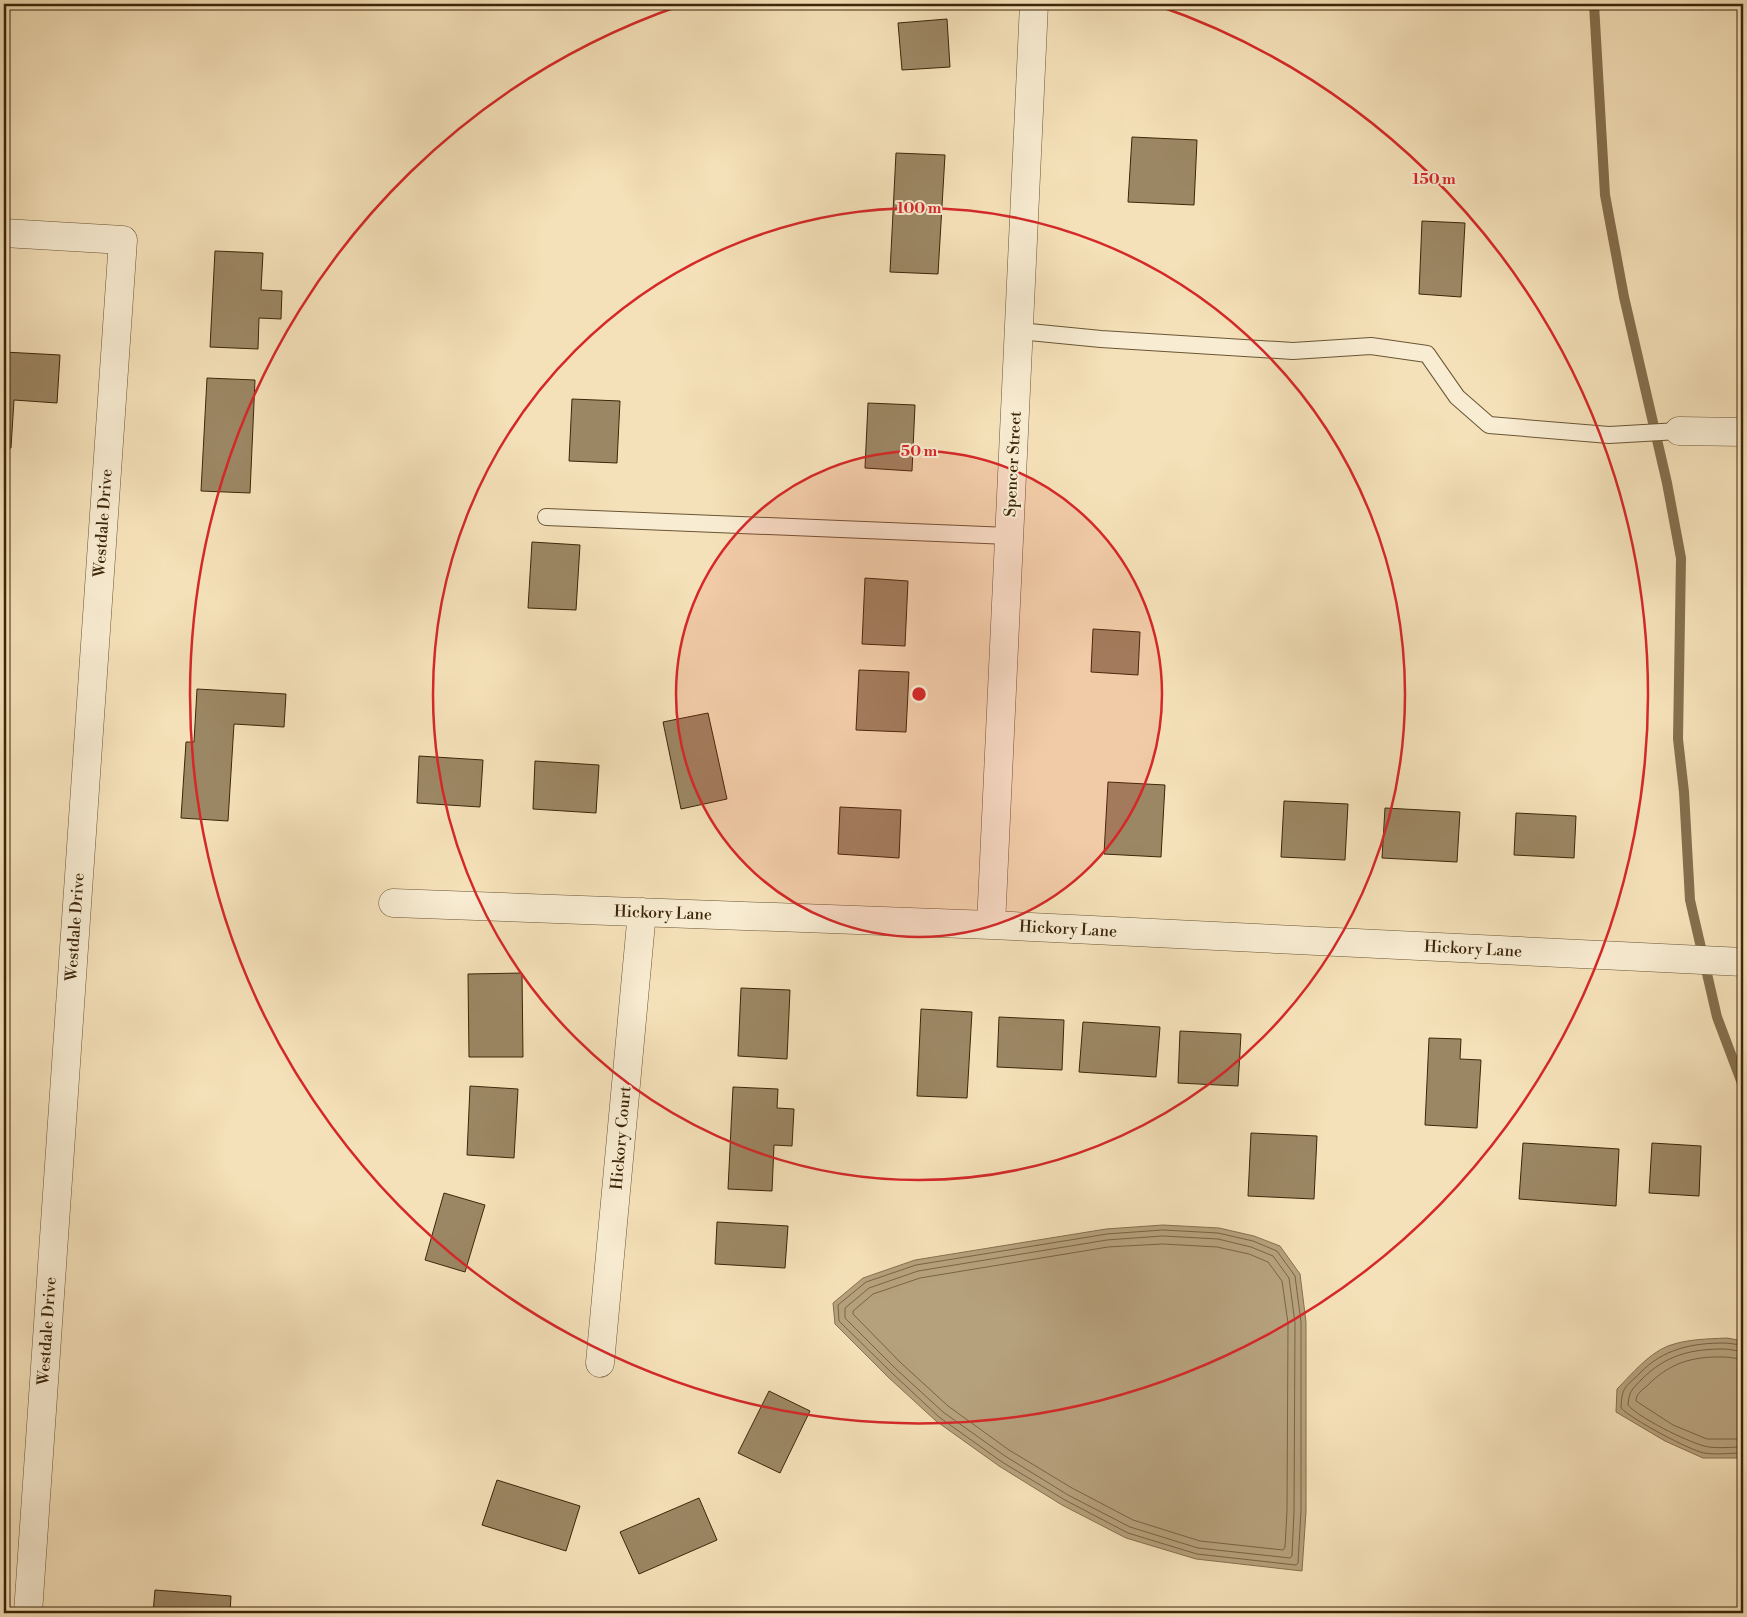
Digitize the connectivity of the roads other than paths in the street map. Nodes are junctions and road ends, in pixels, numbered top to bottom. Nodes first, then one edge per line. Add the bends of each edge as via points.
1 (1034, 4) edge
2 (4, 232) edge
3 (1019, 331) junction
4 (1678, 431) joint
5 (1743, 432) edge
6 (546, 517) dead end
7 (1009, 536) junction
8 (392, 903) dead end
9 (642, 912) junction
10 (991, 925) junction
11 (1743, 962) edge
12 (600, 1363) dead end
13 (28, 1613) edge

1 - 3 street, Spencer Street
2 - 13 street, Westdale Drive via 123,240
3 - 4 lane via 1293,352 1371,346 1427,354 1457,397 1489,425 1608,436
3 - 7 street, Spencer Street
4 - 5 street
6 - 7 lane
7 - 10 street, Spencer Street
8 - 9 street, Hickory Lane
9 - 10 street, Hickory Lane
9 - 12 street, Hickory Court
10 - 11 street, Hickory Lane

